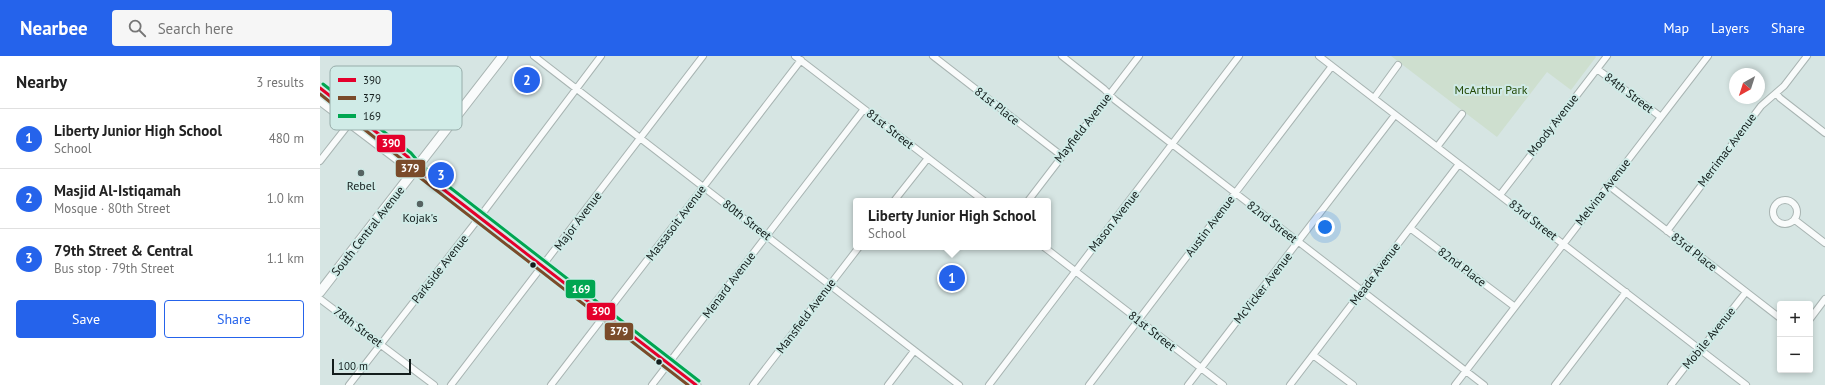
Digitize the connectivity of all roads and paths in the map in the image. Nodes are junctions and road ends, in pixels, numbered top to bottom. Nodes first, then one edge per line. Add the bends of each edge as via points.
1 (503, 56) edge
2 (534, 56) edge
3 (601, 56) edge
4 (703, 56) edge
5 (933, 56) edge
6 (1062, 56) edge
7 (1139, 56) edge
8 (1239, 56) edge
9 (1319, 56) edge
10 (1607, 56) edge
11 (1708, 56) edge
12 (1807, 56) edge
13 (798, 58) edge
14 (1398, 65) dead end
15 (1332, 66) junction
16 (1597, 69) junction
17 (320, 88) edge
18 (576, 89) junction
19 (1776, 93) junction
20 (1110, 94) junction
21 (330, 97) edge
22 (1374, 98) junction
23 (320, 100) edge
24 (330, 106) edge
25 (462, 109) edge
26 (864, 109) junction
27 (1462, 114) dead end
28 (1395, 115) junction
29 (1661, 117) junction
30 (344, 130) edge
31 (369, 130) edge
32 (446, 130) edge
33 (1825, 133) edge
34 (640, 139) junction
35 (1172, 144) junction
36 (1437, 147) junction
37 (1062, 156) junction
38 (928, 158) junction
39 (320, 161) edge
40 (1459, 164) junction
41 (416, 169) junction
42 (1608, 185) junction
43 (704, 187) junction
44 (1235, 193) junction
45 (1500, 195) junction
46 (896, 198) edge
47 (980, 198) edge
48 (1030, 198) edge
49 (479, 218) junction
50 (1795, 220) junction
51 (1410, 228) junction
52 (1667, 230) junction
53 (767, 235) junction
54 (1298, 242) junction
55 (1825, 243) edge
56 (1563, 244) junction
57 (857, 250) edge
58 (1048, 250) edge
59 (543, 267) junction
60 (1075, 271) junction
61 (830, 285) junction
62 (1362, 291) junction
63 (320, 292) edge
64 (1626, 292) junction
65 (1746, 292) junction
66 (320, 299) edge
67 (1825, 299) edge
68 (1515, 307) junction
69 (605, 315) junction
70 (1813, 315) edge
71 (1777, 316) edge
72 (1138, 320) junction
73 (380, 345) junction
74 (1700, 350) junction
75 (914, 351) junction
76 (1313, 355) junction
77 (668, 364) junction
78 (1201, 368) junction
79 (1466, 371) junction
80 (349, 385) edge
81 (434, 385) edge
82 (451, 385) edge
83 (551, 385) edge
84 (652, 385) edge
85 (696, 385) edge
86 (753, 385) edge
87 (888, 385) edge
88 (959, 385) edge
89 (989, 385) edge
90 (1088, 385) edge
91 (1188, 385) edge
92 (1223, 385) edge
93 (1290, 385) edge
94 (1353, 385) edge
95 (1455, 385) edge
96 (1484, 385) edge
97 (1556, 385) edge
98 (1671, 385) edge
99 (1746, 385) edge

1 - 25 main road, South Central Avenue
2 - 18 street, 80th Street
3 - 18 street, Parkside Avenue
4 - 34 street, Major Avenue
5 - 37 street, 81st Place
6 - 20 street, 82nd Street
7 - 20 street, Mayfield Avenue
8 - 35 street, Mason Avenue
9 - 15 street, 83rd Street
10 - 16 street, Moody Avenue
11 - 29 street, Melvina Avenue
12 - 19 street, Merrimac Avenue
13 - 26 street, 81st Street
13 - 43 street, Massasoit Avenue
14 - 22 street
15 - 22 street, 83rd Street
15 - 44 street, Austin Avenue
16 - 29 street, 84th Street
16 - 45 street, Moody Avenue
17 - 21 main road
18 - 34 street, 80th Street
18 - 49 street, Parkside Avenue
19 - 33 street
19 - 52 street, Merrimac Avenue via 1761,106
20 - 35 street, 82nd Street
20 - 37 street, Mayfield Avenue
22 - 28 street, 83rd Street
23 - 24 main road
26 - 38 street, 81st Street
26 - 53 street, Menard Avenue
27 - 36 street
28 - 36 street, 83rd Street
28 - 54 street, McVicker Avenue
29 - 42 street, Melvina Avenue
30 - 39 street
31 - 41 main road via 408,157
32 - 41 main road, South Central Avenue
34 - 43 street, 80th Street
34 - 59 street, Major Avenue
35 - 44 street, 82nd Street
35 - 60 street, Mason Avenue
36 - 40 street, 83rd Street
37 - 48 street, Mayfield Avenue
38 - 46 street
38 - 47 street, 81st Street
40 - 45 street, 83rd Street
40 - 51 street, Meade Avenue
41 - 49 main road
41 - 63 main road, South Central Avenue
42 - 52 street, 83rd Place
42 - 56 street, Melvina Avenue
43 - 53 street, 80th Street
43 - 69 street, Massasoit Avenue
44 - 54 street, 82nd Street
44 - 72 street, Austin Avenue
45 - 56 street, 83rd Street
49 - 59 main road
49 - 73 street, Parkside Avenue
50 - 50 street via 1797,210 1791,202 1780,201 1775,206 1774,216 1778,222 1789,224
50 - 55 street
51 - 62 street, Meade Avenue
51 - 68 street, 82nd Place
52 - 65 street, 83rd Place
53 - 61 street, 80th Street
53 - 77 street, Menard Avenue
54 - 62 street, 82nd Street
54 - 78 street, McVicker Avenue
56 - 64 street, 83rd Street
56 - 68 street, Melvina Avenue
57 - 61 street, Mansfield Avenue
58 - 60 street, 81st Street
59 - 69 main road
59 - 82 street, Major Avenue
60 - 72 street, 81st Street
60 - 89 street, Mason Avenue
61 - 75 street, 80th Street
61 - 86 street, Mansfield Avenue
62 - 76 street, Meade Avenue
62 - 79 street, 82nd Street
64 - 74 street, 83rd Street
64 - 97 street
65 - 71 street, 83rd Place
65 - 74 street, Mobile Avenue
66 - 73 street, 78th Street
67 - 70 street
68 - 79 street, Melvina Avenue
69 - 77 main road
69 - 83 street, Massasoit Avenue
72 - 78 street, 81st Street
72 - 90 street, Austin Avenue
73 - 80 street, Parkside Avenue
73 - 81 street, 78th Street
74 - 98 street, Mobile Avenue
74 - 99 street, 83rd Street
75 - 87 street
75 - 88 street, 80th Street
76 - 93 street, Meade Avenue
76 - 94 street
77 - 84 street, Menard Avenue
77 - 85 main road
78 - 91 street, McVicker Avenue
78 - 92 street, 81st Street
79 - 95 street, Melvina Avenue
79 - 96 street, 82nd Street

